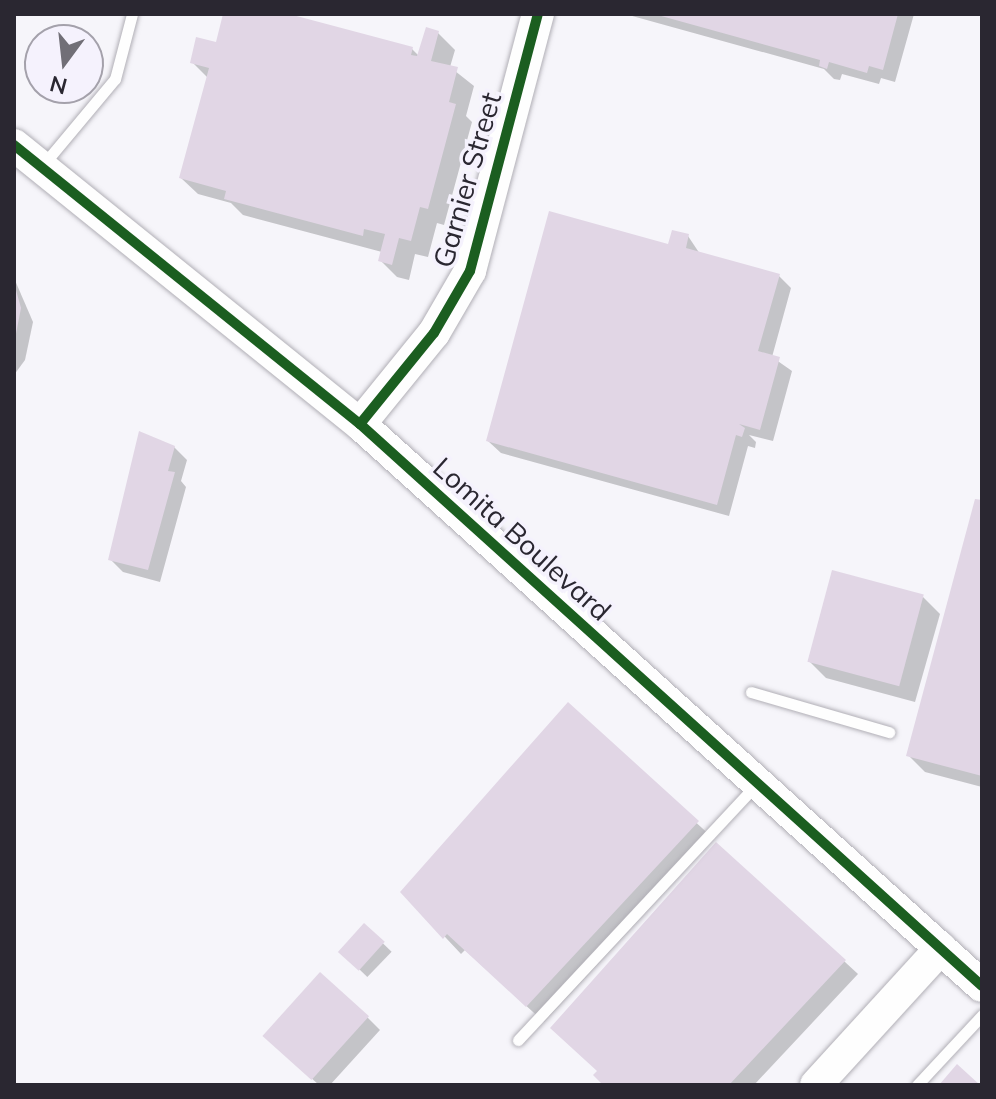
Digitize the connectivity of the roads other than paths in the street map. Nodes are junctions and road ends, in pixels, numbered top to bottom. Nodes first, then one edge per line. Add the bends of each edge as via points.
1 (132, 14) edge
2 (538, 14) edge
3 (14, 145) edge
4 (40, 169) junction
5 (360, 424) junction
6 (751, 692) dead end
7 (889, 732) dead end
8 (757, 783) junction
9 (941, 948) junction
10 (982, 986) edge
11 (982, 1015) edge
12 (518, 1040) dead end
13 (816, 1085) edge
14 (917, 1085) edge

1 - 4 lane via 115,79
2 - 5 main road, Garnier Street via 470,271 434,333
3 - 4 main road, Lomita Boulevard
4 - 5 main road, Lomita Boulevard
5 - 8 main road, Lomita Boulevard
6 - 7 lane
8 - 9 main road, Lomita Boulevard
8 - 12 lane
9 - 10 main road, Lomita Boulevard
9 - 13 main road
11 - 14 lane

